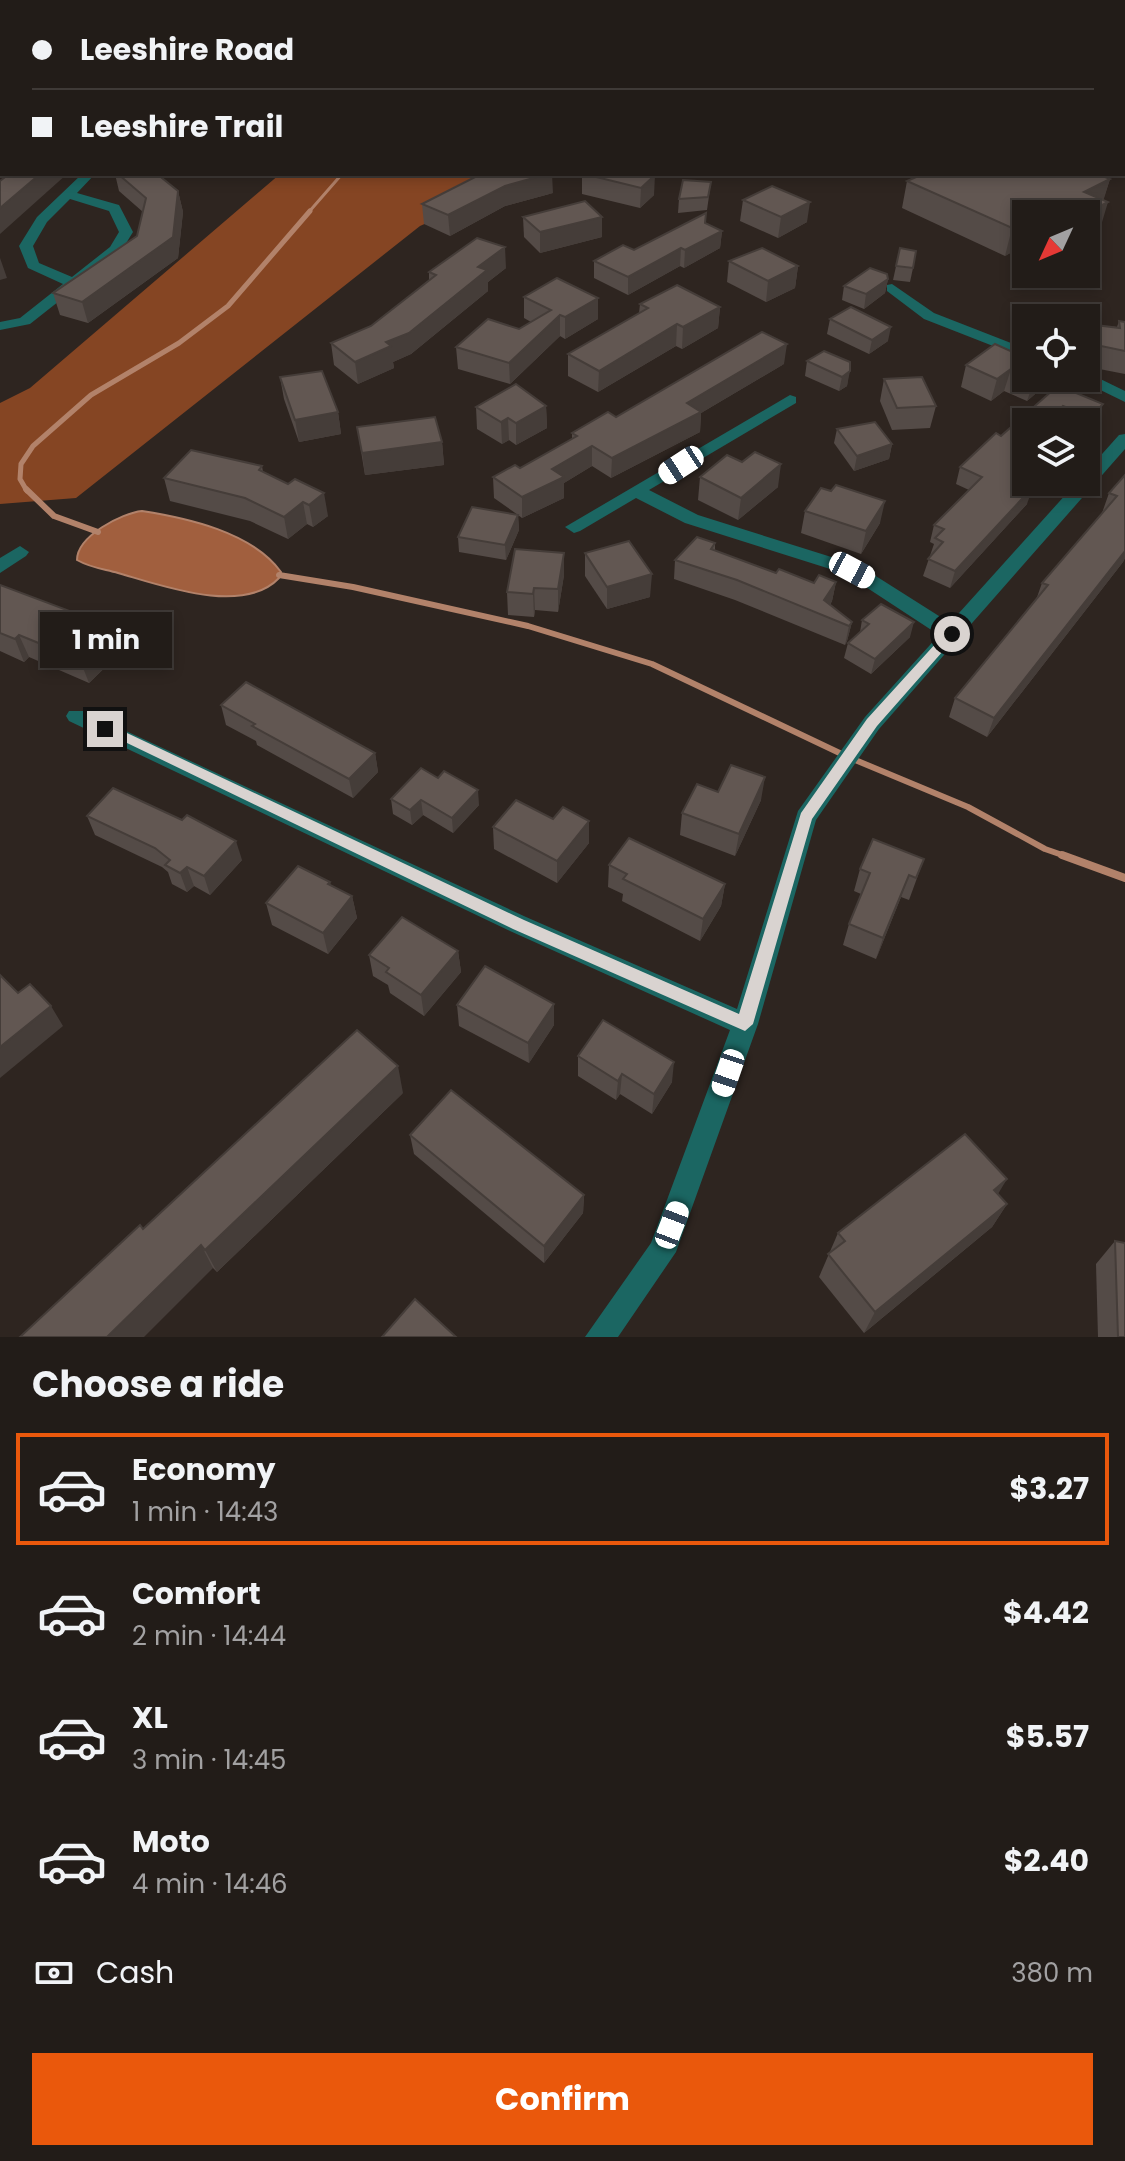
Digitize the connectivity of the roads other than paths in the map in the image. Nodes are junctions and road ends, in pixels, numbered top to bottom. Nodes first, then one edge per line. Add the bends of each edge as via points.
1 (87, 176) edge
2 (69, 195) junction
3 (73, 283) junction
4 (892, 288) dead end
5 (0, 326) edge
6 (1012, 349) edge
7 (1100, 384) edge
8 (1125, 397) edge
9 (790, 400) dead end
10 (1125, 439) edge
11 (639, 492) junction
12 (574, 527) dead end
13 (20, 552) dead end
14 (0, 567) edge
15 (952, 634) junction
16 (76, 716) dead end
17 (745, 1024) junction
18 (600, 1337) edge

1 - 2 street
2 - 3 street via 42,220 26,246 33,265
2 - 3 street via 114,208 126,232 115,250
3 - 5 street via 25,321
4 - 6 street via 929,316
7 - 8 street
9 - 11 street
10 - 15 street
11 - 12 street
11 - 15 street via 706,527 852,570
13 - 14 street
15 - 17 street via 872,723 806,817
16 - 17 street via 518,924
17 - 18 street via 662,1252

